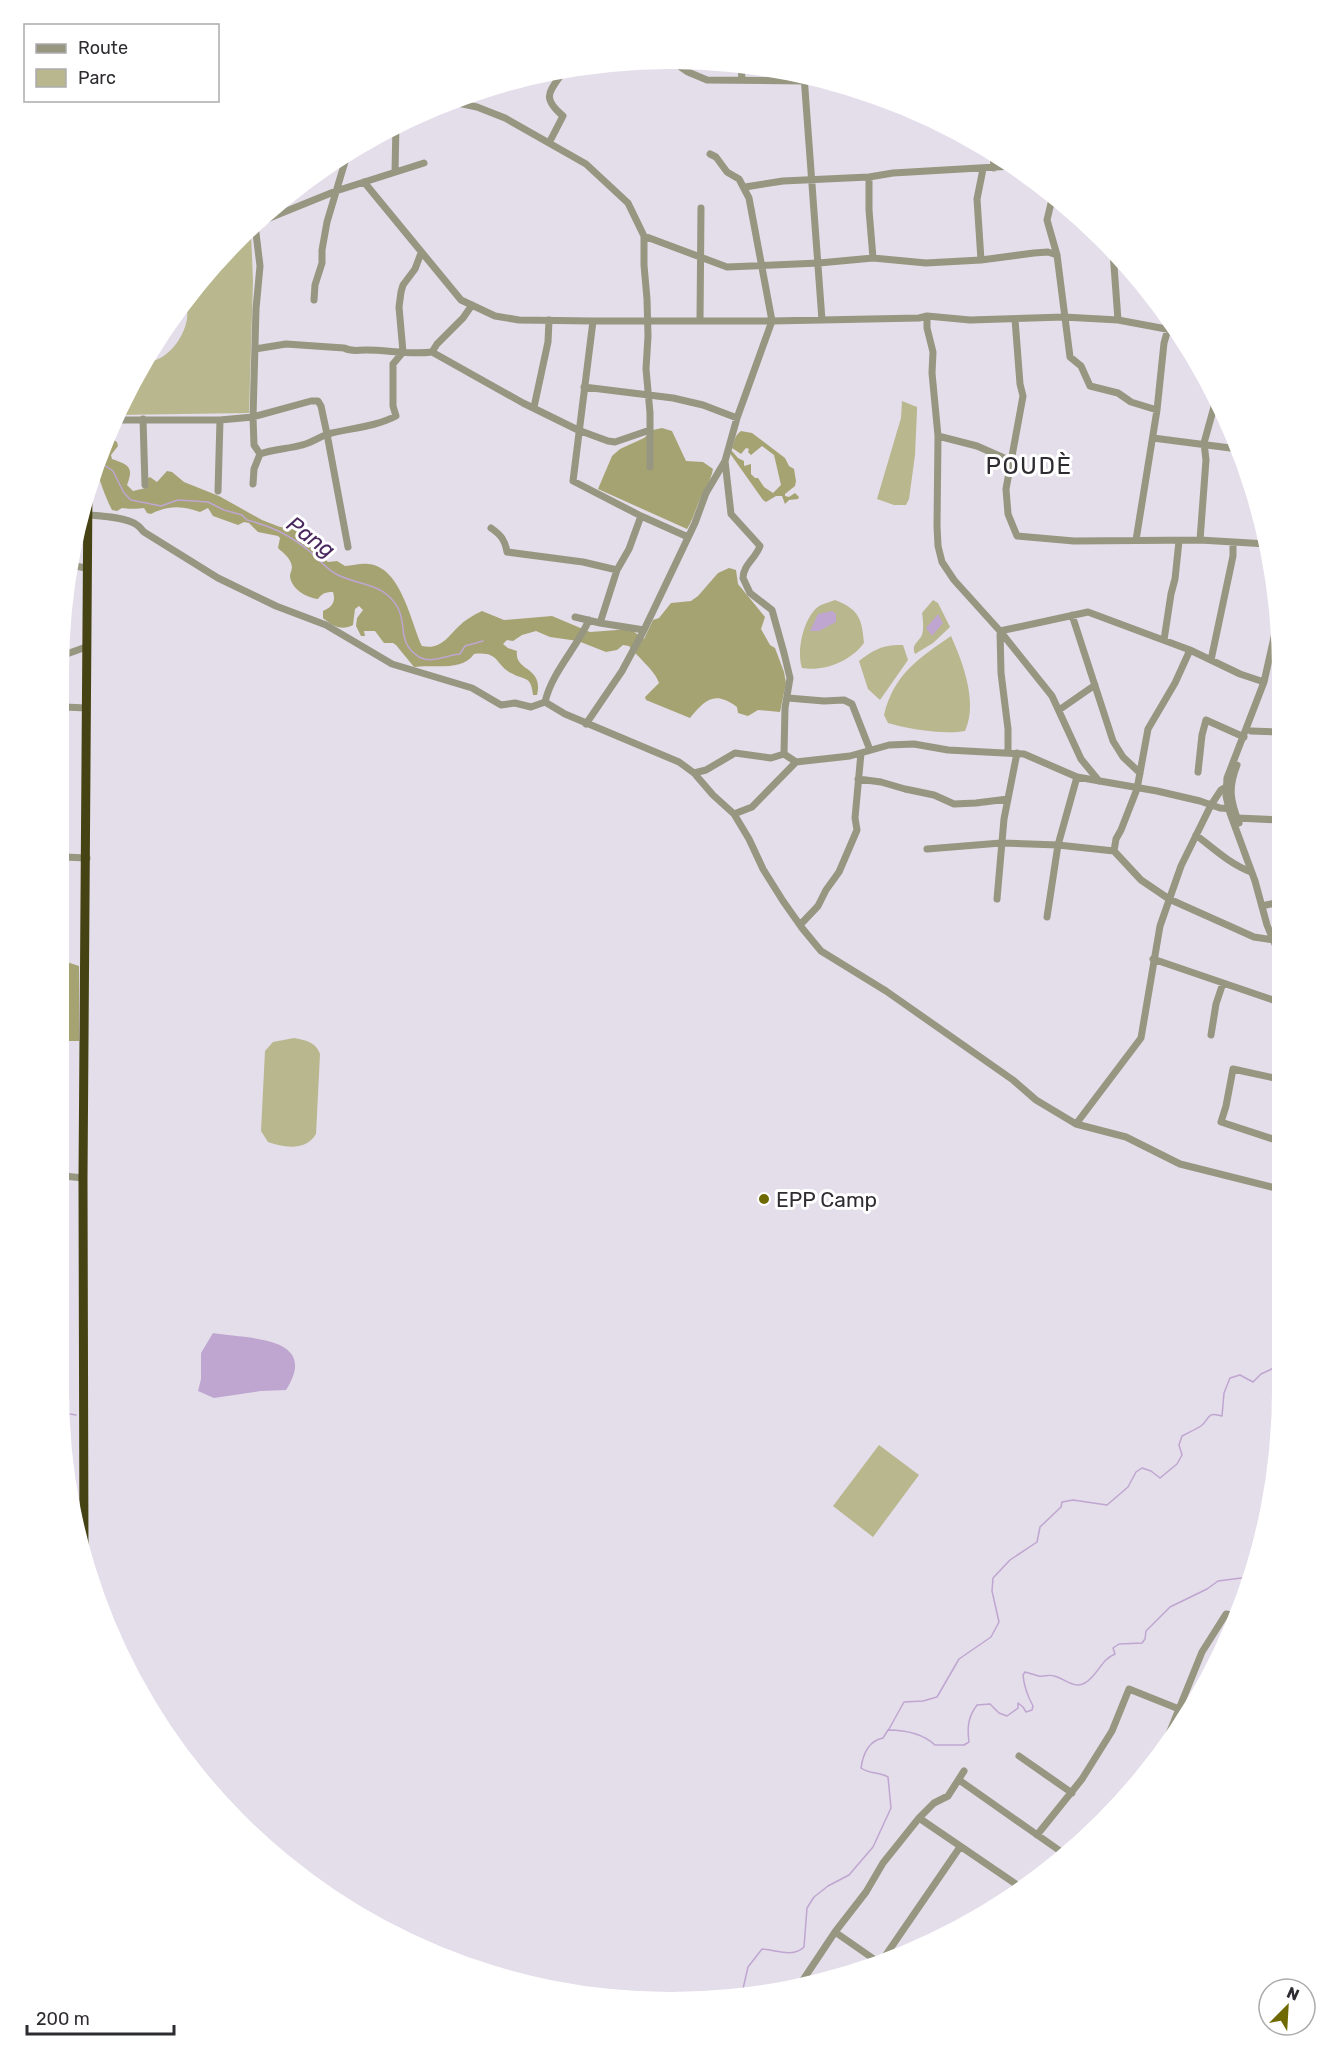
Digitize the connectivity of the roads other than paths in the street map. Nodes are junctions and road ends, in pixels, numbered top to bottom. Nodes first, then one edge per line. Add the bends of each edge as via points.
1 (684, 69) edge
2 (688, 72) joint
3 (742, 73) edge
4 (779, 79) edge
5 (558, 80) edge
6 (742, 80) junction
7 (804, 84) edge
8 (467, 105) edge
9 (396, 136) edge
10 (549, 143) junction
11 (710, 154) dead end
12 (424, 163) dead end
13 (994, 163) edge
14 (343, 166) edge
15 (1000, 167) edge
16 (994, 168) junction
17 (983, 169) junction
18 (395, 172) junction
19 (869, 177) junction
20 (813, 181) junction
21 (364, 182) junction
22 (745, 187) junction
23 (336, 191) junction
24 (1051, 204) edge
25 (701, 208) dead end
26 (277, 215) edge
27 (257, 234) edge
28 (644, 236) junction
29 (421, 253) junction
30 (1057, 255) junction
31 (699, 256) junction
32 (873, 258) junction
33 (981, 260) junction
34 (819, 263) junction
35 (1114, 264) edge
36 (760, 266) junction
37 (314, 300) dead end
38 (472, 305) junction
39 (927, 316) junction
40 (1064, 316) junction
41 (1015, 319) junction
42 (549, 320) junction
43 (647, 320) junction
44 (822, 320) junction
45 (1118, 320) junction
46 (593, 321) junction
47 (700, 321) junction
48 (772, 321) junction
49 (1166, 329) edge
50 (1168, 331) edge
51 (255, 349) junction
52 (404, 352) junction
53 (432, 352) junction
54 (584, 387) junction
55 (647, 395) junction
56 (534, 407) junction
57 (1157, 410) junction
58 (1213, 411) edge
59 (253, 417) junction
60 (737, 418) junction
61 (144, 419) junction
62 (124, 420) edge
63 (220, 420) junction
64 (578, 430) junction
65 (650, 430) junction
66 (327, 434) junction
67 (938, 436) junction
68 (1152, 438) junction
69 (1204, 443) junction
70 (1229, 447) edge
71 (261, 454) junction
72 (725, 461) junction
73 (1011, 461) junction
74 (650, 467) dead end
75 (253, 484) dead end
76 (145, 485) dead end
77 (218, 491) dead end
78 (88, 515) edge
79 (641, 516) junction
80 (88, 521) edge
81 (491, 528) dead end
82 (688, 537) junction
83 (1136, 540) junction
84 (1200, 540) junction
85 (1179, 541) junction
86 (1233, 543) junction
87 (1258, 544) edge
88 (348, 547) dead end
89 (79, 566) edge
90 (86, 567) junction
91 (617, 570) junction
92 (1072, 615) junction
93 (575, 617) dead end
94 (588, 620) junction
95 (600, 623) junction
96 (644, 630) junction
97 (1000, 631) junction
98 (1164, 640) junction
99 (86, 647) junction
100 (1271, 647) edge
101 (1190, 651) junction
102 (69, 653) edge
103 (1211, 660) junction
104 (1272, 662) edge
105 (1263, 682) junction
106 (1095, 685) junction
107 (788, 698) junction
108 (545, 702) junction
109 (69, 707) edge
110 (87, 708) junction
111 (1059, 710) junction
112 (586, 724) junction
113 (1251, 731) junction
114 (1272, 732) edge
115 (1244, 736) junction
116 (870, 750) junction
117 (861, 753) junction
118 (1008, 753) junction
119 (1017, 753) junction
120 (784, 754) junction
121 (796, 762) junction
122 (1198, 772) dead end
123 (694, 773) junction
124 (1140, 773) junction
125 (1077, 777) junction
126 (858, 779) junction
127 (1099, 782) junction
128 (1226, 787) junction
129 (1137, 789) junction
130 (1008, 799) junction
131 (1211, 806) junction
132 (1231, 809) junction
133 (734, 814) junction
134 (1237, 818) junction
135 (1272, 820) edge
136 (1196, 835) junction
137 (1001, 843) junction
138 (1058, 844) junction
139 (927, 849) dead end
140 (1114, 851) junction
141 (69, 856) edge
142 (87, 858) junction
143 (1251, 872) junction
144 (997, 899) dead end
145 (1169, 899) junction
146 (1272, 903) edge
147 (1266, 904) junction
148 (1047, 917) dead end
149 (800, 925) junction
150 (1272, 927) edge
151 (1272, 929) edge
152 (1272, 941) edge
153 (1153, 959) junction
154 (1223, 983) junction
155 (1272, 999) edge
156 (1210, 1035) dead end
157 (1272, 1077) edge
158 (1076, 1124) junction
159 (1272, 1139) edge
160 (69, 1177) edge
161 (83, 1178) junction
162 (1272, 1187) edge
163 (82, 1513) edge
164 (1228, 1614) edge
165 (1178, 1709) junction
166 (1174, 1721) edge
167 (1018, 1756) dead end
168 (964, 1771) dead end
169 (959, 1780) junction
170 (1072, 1793) junction
171 (919, 1818) junction
172 (1037, 1835) junction
173 (960, 1847) junction
174 (1059, 1850) edge
175 (1015, 1884) edge
176 (834, 1932) junction
177 (889, 1950) edge
178 (871, 1957) edge
179 (805, 1976) edge

1 - 2 street
2 - 6 street via 707,80
3 - 6 street
4 - 6 street
5 - 10 street via 549,99 563,116
7 - 20 street
8 - 10 street via 505,118
9 - 18 street
10 - 28 street via 586,164 611,185 628,203
11 - 22 street
12 - 18 street
13 - 16 street
14 - 23 street
15 - 16 street
16 - 17 street
17 - 19 street via 893,172
17 - 33 street via 977,199
18 - 21 street
19 - 20 street
19 - 32 street
20 - 22 street
20 - 34 street
21 - 23 street
21 - 29 street
22 - 36 street
23 - 26 street
23 - 37 street
24 - 30 street via 1047,220
25 - 31 street
27 - 51 street via 260,266
28 - 31 street
28 - 43 street
29 - 38 street via 461,300
29 - 52 street via 401,292
30 - 33 street via 1048,252
30 - 40 street
31 - 36 street via 727,267
31 - 47 street
32 - 33 street via 926,263
32 - 34 street
34 - 36 street
34 - 44 street
35 - 45 street
36 - 48 street
38 - 42 street via 495,316
38 - 53 street
39 - 41 street
39 - 44 street
39 - 67 street
40 - 41 street
40 - 45 street
40 - 57 street via 1070,357 1081,366 1090,386
41 - 73 street via 1023,396
42 - 46 street
42 - 56 street
43 - 46 street
43 - 47 street
43 - 55 street
44 - 48 street
45 - 49 street
46 - 54 street
47 - 48 street
48 - 60 street
50 - 57 street
51 - 52 street via 286,344
51 - 59 street
52 - 53 street
52 - 66 street via 393,364 396,416 385,422
53 - 56 street
54 - 55 street
54 - 64 street
55 - 60 street via 703,405
55 - 65 street
56 - 64 street
57 - 68 street
58 - 69 street
59 - 63 street
59 - 66 street via 318,401
59 - 71 street via 254,446
60 - 72 street
61 - 62 street
61 - 63 street
61 - 76 street
63 - 77 street
64 - 65 street via 615,442
64 - 79 street via 573,482
65 - 74 street
66 - 71 street via 303,445
66 - 88 street
67 - 73 street via 977,446
67 - 97 street via 937,526 942,562
68 - 69 street
68 - 83 street
69 - 70 street
69 - 84 street
71 - 75 street
72 - 82 street via 706,493
72 - 107 street via 731,514 760,546 743,578 750,593 772,610 790,678
73 - 83 street via 1006,489 1008,514 1017,536 1074,541
78 - 108 street via 137,525 218,578 326,625 392,664 472,688 501,705 531,707
79 - 82 street
79 - 91 street
80 - 90 highway
81 - 91 street via 505,542 507,552
82 - 96 street
83 - 85 street
84 - 85 street
84 - 86 street
85 - 98 street
86 - 87 street
86 - 103 street
89 - 90 street
90 - 99 highway
91 - 95 street
92 - 97 street
92 - 98 street via 1093,613
92 - 106 street
93 - 94 street
94 - 95 street
94 - 108 street
95 - 96 street
96 - 112 street
97 - 111 street via 1038,676
97 - 118 street
98 - 101 street
99 - 102 street
99 - 110 highway
100 - 105 street
101 - 103 street
101 - 124 street via 1148,729
103 - 105 street
104 - 113 street
105 - 115 street
106 - 111 street
106 - 124 street via 1113,741
107 - 116 street via 844,700 852,704
107 - 120 street
108 - 112 street
109 - 110 street
110 - 142 highway
111 - 127 street via 1081,759
112 - 123 street via 679,762
113 - 114 street
113 - 132 street via 1231,780
115 - 122 street via 1206,720
115 - 128 street
116 - 117 street
116 - 118 street via 889,744 914,744
117 - 121 street
117 - 126 street
118 - 119 street
119 - 125 street
119 - 130 street
120 - 121 street
120 - 123 street via 771,758 735,753
121 - 133 street via 752,807
123 - 133 street
124 - 129 street
125 - 127 street
125 - 138 street
126 - 130 street via 934,795 954,804
126 - 149 street via 856,831 839,872 818,906
127 - 129 street
128 - 131 street
128 - 132 street
129 - 131 street
129 - 140 street
130 - 137 street
131 - 132 street
131 - 136 street
132 - 134 street
132 - 143 street
133 - 149 street via 763,869
134 - 135 street
134 - 147 street
136 - 143 street via 1223,858
136 - 145 street
137 - 138 street
137 - 139 street
137 - 144 street
138 - 140 street
138 - 148 street
140 - 145 street via 1141,880
141 - 142 street
142 - 161 highway
143 - 151 street
145 - 152 street via 1254,937
145 - 153 street
146 - 147 street
147 - 150 street
149 - 158 street via 821,951 896,998 1036,1100
153 - 154 street
153 - 158 street via 1141,1038
154 - 155 street
154 - 156 street
157 - 159 street via 1233,1069 1221,1122
158 - 162 street via 1126,1137 1180,1164
160 - 161 street
161 - 163 highway
164 - 165 street via 1202,1652
165 - 166 street
165 - 170 street via 1129,1689 1112,1731
167 - 170 street
168 - 169 street
169 - 171 street via 948,1796
169 - 172 street
170 - 172 street
171 - 173 street
171 - 176 street
172 - 174 street
173 - 175 street
173 - 177 street
176 - 178 street
176 - 179 street

